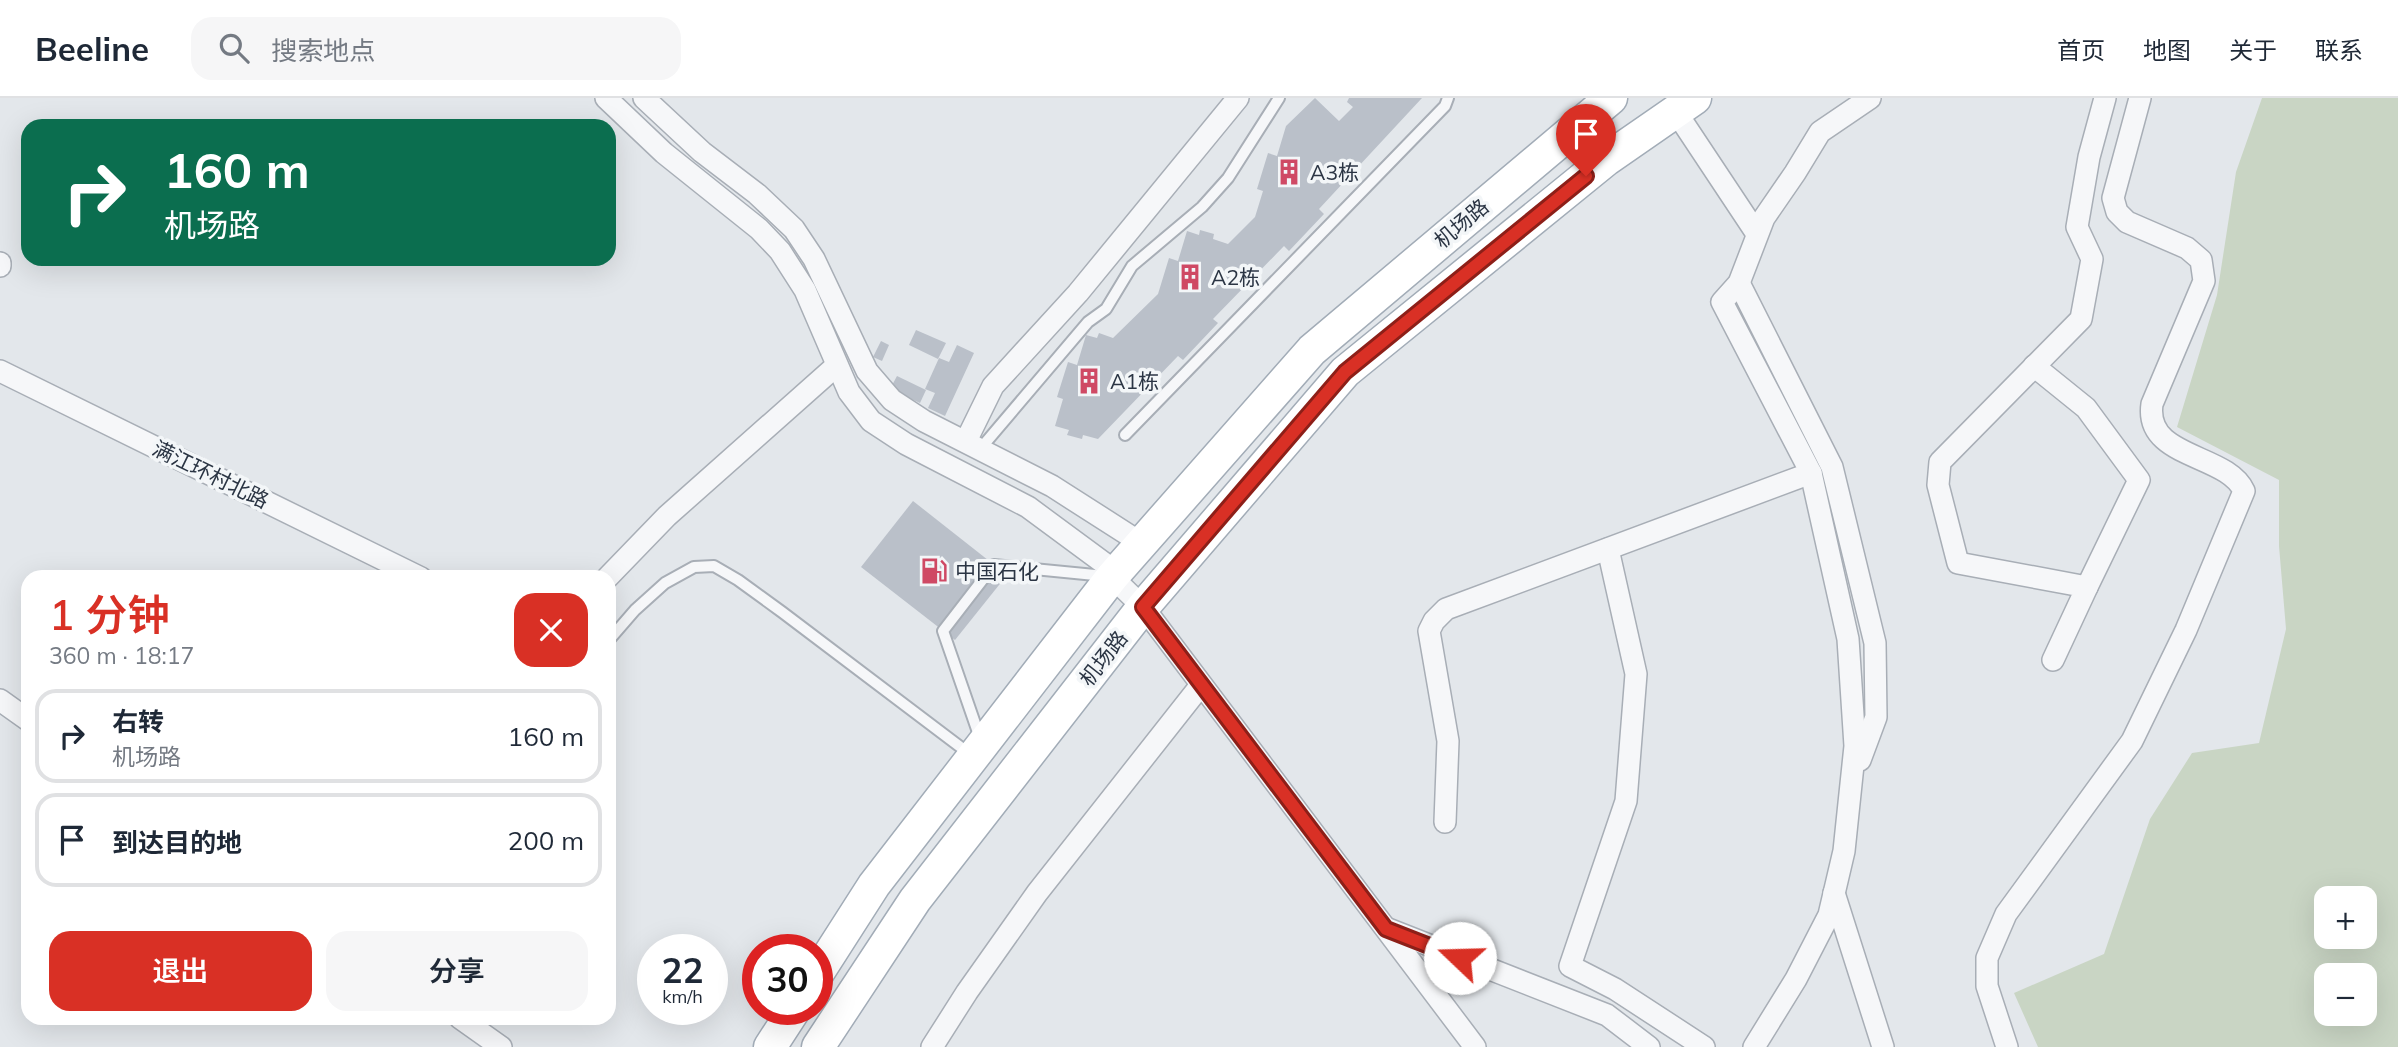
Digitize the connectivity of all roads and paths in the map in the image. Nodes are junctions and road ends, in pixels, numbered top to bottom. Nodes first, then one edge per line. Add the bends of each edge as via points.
1 (606, 98) edge
2 (643, 98) edge
3 (1238, 98) edge
4 (1279, 98) edge
5 (1448, 98) edge
6 (1611, 98) edge
7 (1870, 98) edge
8 (2105, 98) edge
9 (2140, 98) edge
10 (1685, 105) edge
11 (1758, 234) junction
12 (1739, 283) junction
13 (836, 366) junction
14 (2034, 366) junction
15 (0, 371) edge
16 (1125, 435) dead end
17 (974, 445) junction
18 (1811, 473) junction
19 (1141, 543) junction
20 (1608, 549) junction
21 (405, 570) edge
22 (615, 570) edge
23 (1114, 574) junction
24 (2087, 587) junction
25 (1143, 607) junction
26 (616, 632) edge
27 (2053, 660) dead end
28 (1201, 685) junction
29 (0, 701) edge
30 (21, 715) edge
31 (978, 751) junction
32 (1852, 782) junction
33 (1445, 822) dead end
34 (1834, 893) junction
35 (1386, 929) junction
36 (833, 949) edge
37 (470, 1025) edge
38 (784, 1025) edge
39 (501, 1047) edge
40 (770, 1047) edge
41 (818, 1047) edge
42 (932, 1047) edge
43 (1475, 1047) edge
44 (1649, 1047) edge
45 (1704, 1047) edge
46 (1754, 1047) edge
47 (1883, 1047) edge
48 (2007, 1047) edge

1 - 13 street via 780,251 805,290
2 - 17 street via 794,229 881,390 904,409
3 - 17 street via 1078,293 993,386
4 - 17 lane via 1228,178 1202,207 1132,267 1105,309
5 - 16 lane
6 - 19 main road, 机场路 via 1312,350
7 - 11 street via 1820,132
8 - 14 street via 2088,156 2077,227 2092,259 2081,319
9 - 48 street via 2113,198 2117,212 2127,222 2187,248 2201,260 2204,281 2150,418 2171,445 2238,479 2244,491 2186,630 2132,741 2006,914 1987,958 1987,986
10 - 11 street
10 - 25 main road, 机场路 via 1606,159 1345,372
11 - 12 street
12 - 18 street via 1722,302
12 - 32 street via 1832,467 1875,643 1876,717
13 - 22 street via 667,516
13 - 23 street via 857,405 883,430 1028,507
14 - 24 street via 2086,408 2139,480
14 - 24 street via 1940,462 1938,485 1958,563
15 - 21 street, 满江环村北路
17 - 19 street via 1073,498
18 - 20 street
18 - 32 street via 1848,639 1855,746
19 - 23 main road, 机场路
20 - 33 street via 1446,609 1434,621 1429,631 1448,741
20 - 45 street via 1636,674 1626,801 1570,966 1615,989
23 - 25 street
23 - 31 main road, 机场路
23 - 31 lane via 994,565 943,631
24 - 27 street
25 - 28 street
25 - 41 main road, 机场路 via 915,900
26 - 31 lane via 665,583 694,567 714,566
28 - 35 street
28 - 42 street via 1037,893
29 - 30 street
31 - 36 main road, 机场路 via 874,885
32 - 34 street
34 - 46 street via 1829,915 1796,979
34 - 47 street
35 - 43 street
35 - 44 street via 1607,1015
37 - 39 street
38 - 40 main road

